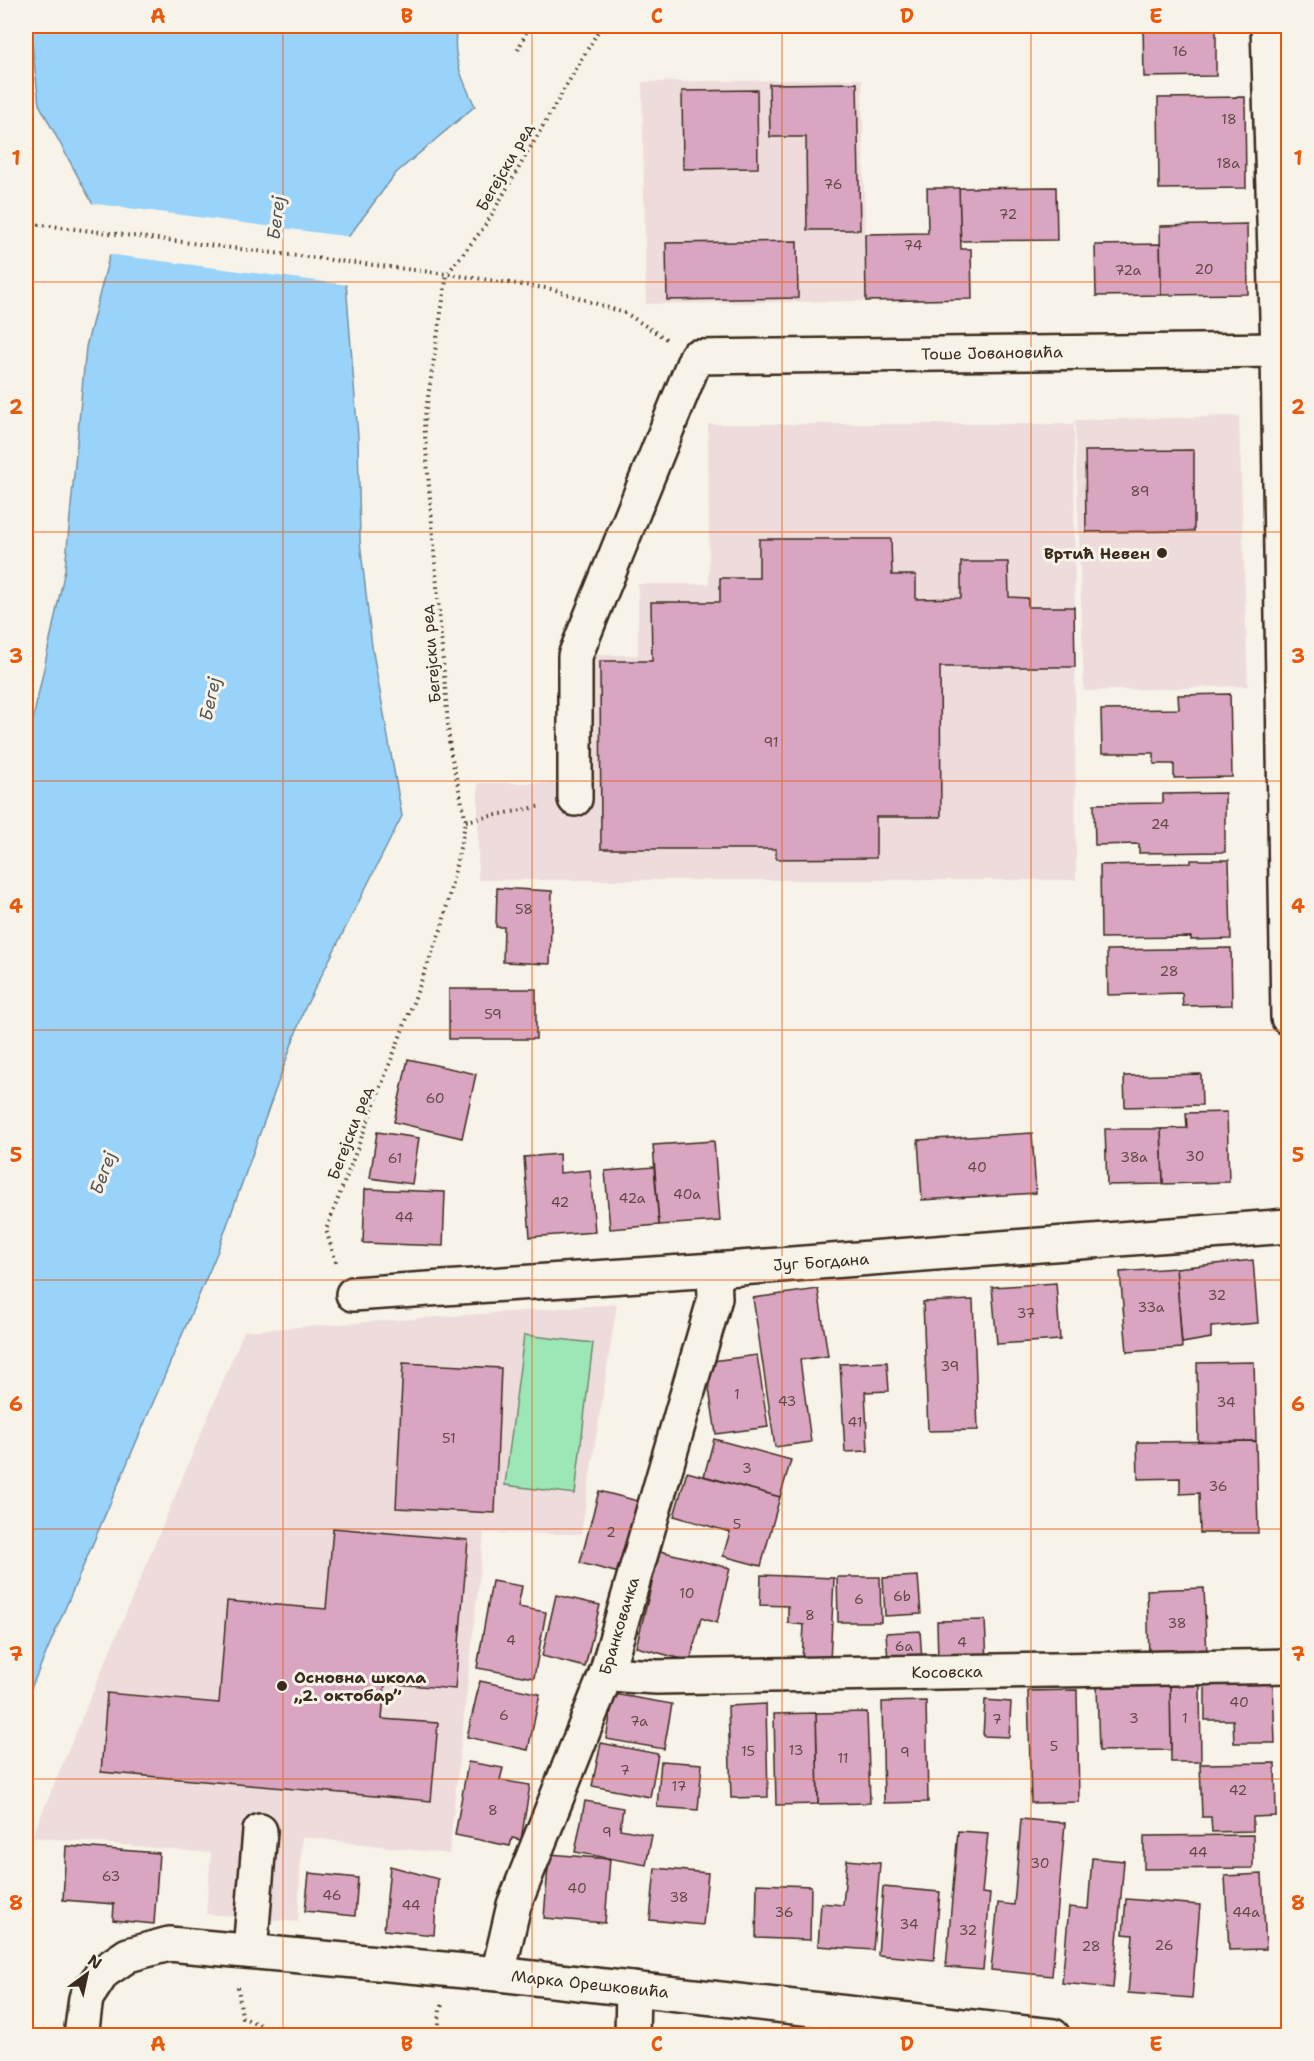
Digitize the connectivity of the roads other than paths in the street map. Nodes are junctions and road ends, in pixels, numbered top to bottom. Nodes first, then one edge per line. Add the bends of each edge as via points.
1 (1268, 26) edge
2 (1283, 350) edge
3 (575, 799) road end
4 (1288, 1018) edge
5 (1288, 1226) edge
6 (714, 1270) junction
7 (353, 1294) road end
8 (1288, 1666) edge
9 (606, 1674) junction
10 (260, 1831) dead end
11 (250, 1952) junction
12 (498, 1974) junction
13 (633, 1989) junction
14 (81, 2036) edge
15 (632, 2036) edge
16 (1053, 2036) edge

1 - 2 street
2 - 3 street, Тоше Јовановића via 696,357 575,656
2 - 4 street
5 - 6 street, Југ Богдана
6 - 7 street, Југ Богдана
6 - 9 street, Бранковачка via 715,1298
8 - 9 street, Косовска via 657,1677
9 - 12 street, Бранковачка via 514,1905
10 - 11 street
11 - 12 street, Марка Орешковића
11 - 14 street, Марка Орешковића via 169,1944 128,1955 103,1972 86,1998
12 - 13 street, Марка Орешковића
13 - 15 street
13 - 16 street, Марка Орешковића

